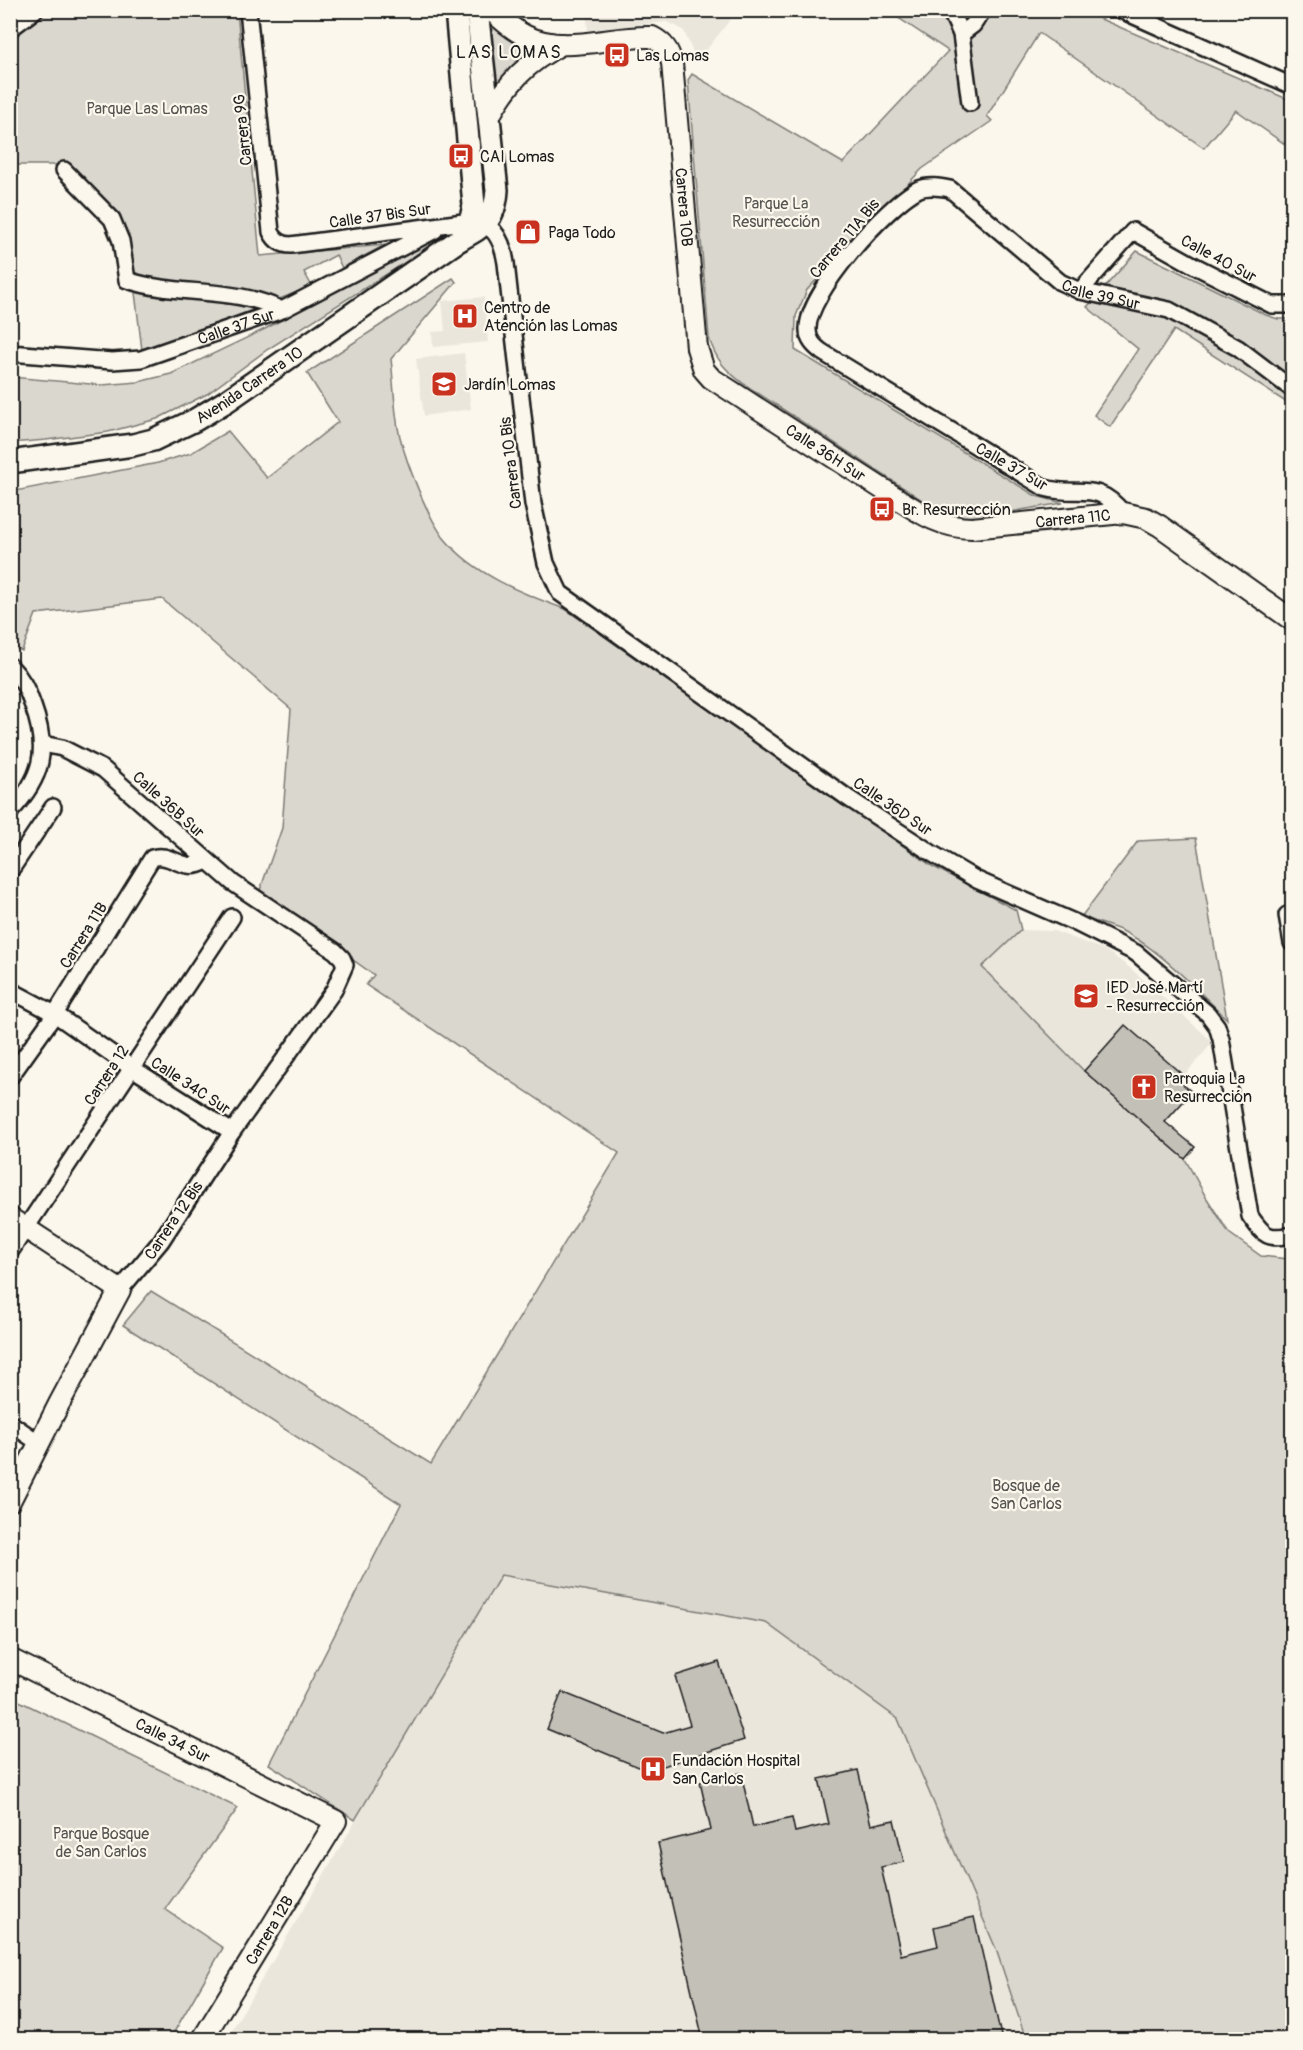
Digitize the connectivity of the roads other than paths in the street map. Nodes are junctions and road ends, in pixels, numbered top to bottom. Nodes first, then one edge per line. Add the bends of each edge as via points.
1 (35, 10) edge
2 (248, 10) edge
3 (456, 10) edge
4 (477, 10) edge
5 (491, 10) edge
6 (950, 10) edge
7 (983, 10) edge
8 (1121, 10) edge
9 (10, 29) edge
10 (961, 34) junction
11 (562, 44) junction
12 (1293, 86) edge
13 (970, 103) dead end
14 (489, 117) junction
15 (64, 170) dead end
16 (921, 188) joint
17 (478, 223) junction
18 (453, 232) junction
19 (280, 242) joint
20 (1080, 291) junction
21 (1292, 305) edge
22 (282, 310) junction
23 (808, 323) joint
24 (10, 353) edge
25 (704, 370) joint
26 (1293, 389) edge
27 (10, 462) edge
28 (1123, 513) junction
29 (951, 526) joint
30 (560, 593) joint
31 (1293, 620) edge
32 (10, 666) edge
33 (43, 744) junction
34 (53, 807) dead end
35 (10, 812) edge
36 (206, 861) junction
37 (10, 871) edge
38 (1287, 915) dead end
39 (232, 917) dead end
40 (1293, 943) edge
41 (335, 951) joint
42 (10, 990) edge
43 (55, 1014) junction
44 (132, 1068) junction
45 (10, 1077) edge
46 (232, 1132) junction
47 (18, 1223) edge
48 (1293, 1235) edge
49 (10, 1252) edge
50 (120, 1290) junction
51 (10, 1423) edge
52 (39, 1443) junction
53 (10, 1501) edge
54 (10, 1659) edge
55 (336, 1821) joint
56 (202, 2040) edge

1 - 9 street
2 - 19 street, Carrera 9G via 271,232
3 - 17 main road, Avenida Carrera 10
4 - 14 main road, Avenida Carrera 10
5 - 11 street via 525,36
6 - 10 street
7 - 10 street
8 - 12 street
10 - 13 street
11 - 14 street via 524,68
11 - 25 street, Carrera 10B via 652,37 663,45 672,63 697,348
14 - 17 main road, Avenida Carrera 10 via 497,190 494,209
15 - 22 street via 112,219 121,241 127,280 164,289 257,299
16 - 20 street, Calle 39 Sur via 950,189 1047,272
16 - 23 street, Carrera 11A Bis via 890,210 833,274
17 - 18 main road, Avenida Carrera 10
17 - 30 street, Carrera 10 Bis via 496,234 504,250 533,504 546,563
18 - 19 street, Calle 37 Bis Sur via 291,246
18 - 22 street, Calle 37 Sur
18 - 27 main road, Avenida Carrera 10 via 225,402 174,431 133,445
20 - 21 street, Calle 40 Sur via 1133,231 1272,305
20 - 26 street, Calle 39 Sur via 1169,310 1238,348
22 - 24 street, Calle 37 Sur via 141,359 101,361
23 - 28 street, Calle 37 Sur via 810,341 815,347 1045,488 1103,494
25 - 29 street, Calle 36H Sur via 720,385 908,505
28 - 29 street, Carrera 11C via 972,528
28 - 31 street, Calle 37 Sur via 1160,526
30 - 48 street, Calle 36D Sur via 933,854 977,880 1137,953 1208,1014 1221,1039 1250,1216 1261,1232 1277,1238
32 - 33 street via 27,688
33 - 35 street via 32,784
33 - 36 street, Calle 36B Sur via 62,748 103,769
34 - 37 street
36 - 41 street, Calle 36B Sur via 248,895
36 - 43 street, Carrera 11B via 189,866 157,856 152,858
38 - 40 street
39 - 44 street, Carrera 12
41 - 46 street, Carrera 12 Bis via 345,965 334,990
42 - 43 street, Calle 34C Sur
43 - 44 street, Calle 34C Sur
43 - 45 street, Carrera 11B
44 - 46 street, Calle 34C Sur
44 - 47 street, Carrera 12
46 - 50 street, Carrera 12 Bis via 161,1241
47 - 49 street, Carrera 12
47 - 50 street
50 - 52 street, Carrera 12 Bis
51 - 52 street
52 - 53 street, Carrera 12 Bis
54 - 55 street, Calle 34 Sur
55 - 56 street, Carrera 12B

